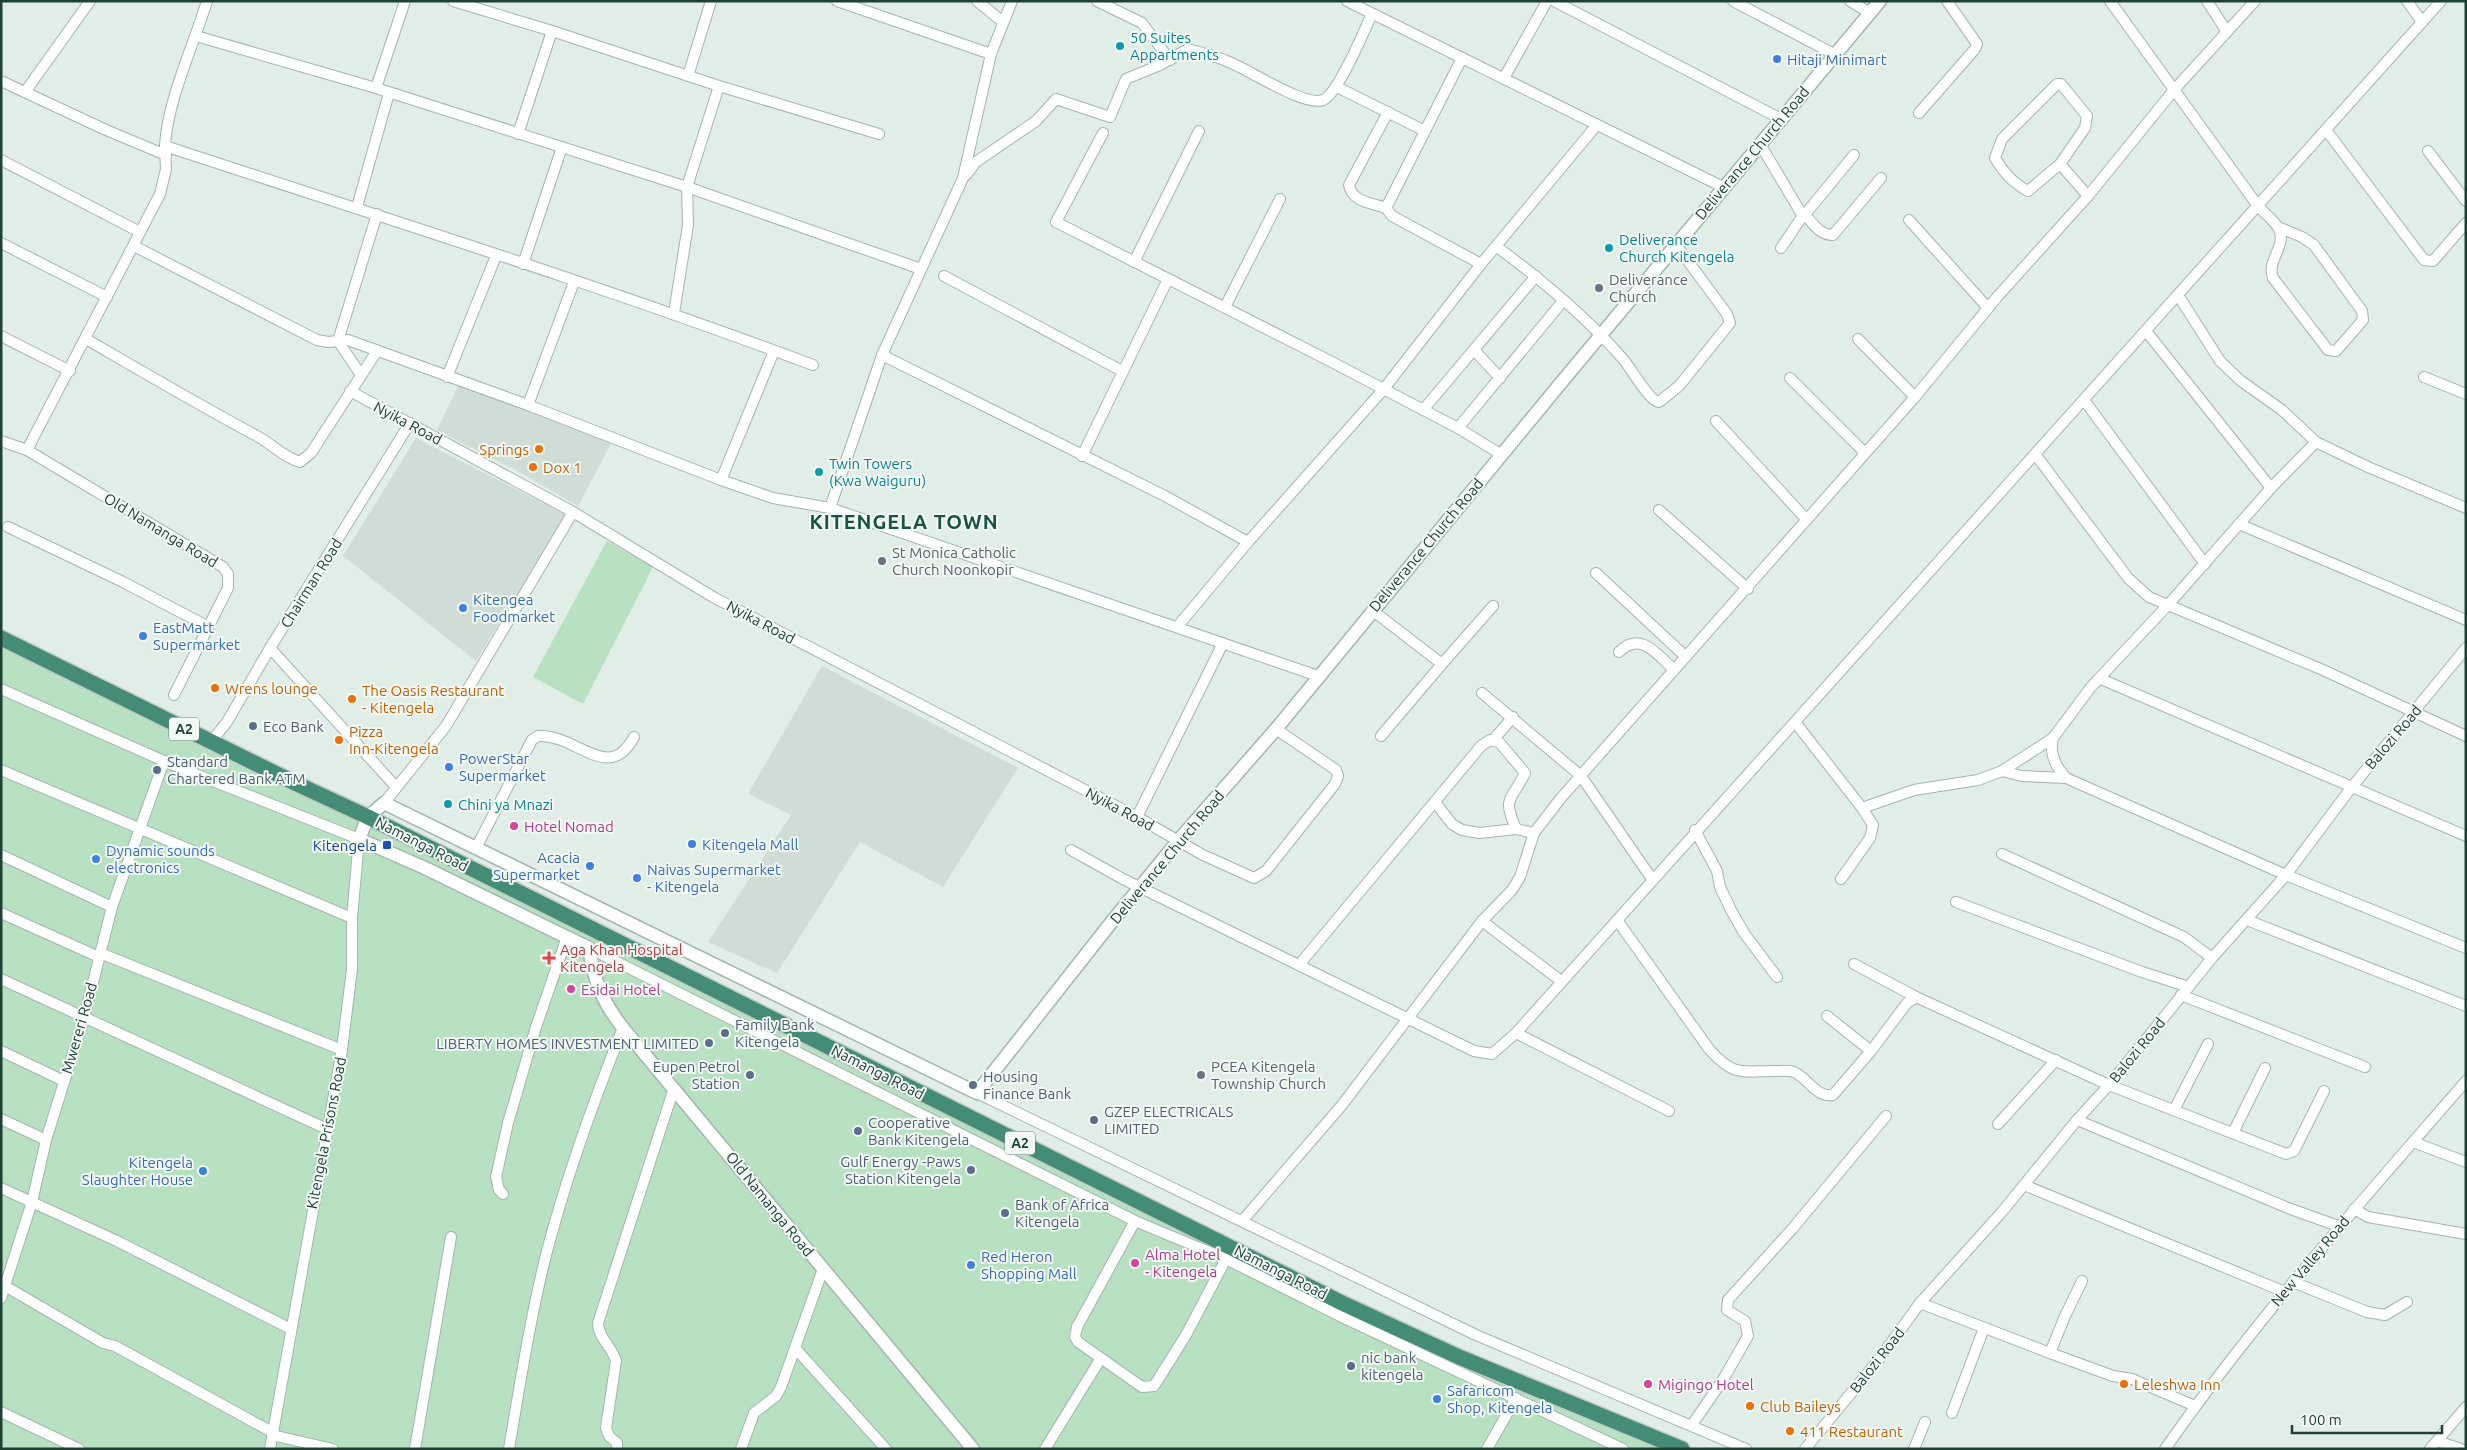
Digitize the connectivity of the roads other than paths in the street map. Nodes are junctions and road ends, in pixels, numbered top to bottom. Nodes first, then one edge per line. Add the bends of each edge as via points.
1 (90, 1) edge
2 (207, 1) edge
3 (405, 1) edge
4 (453, 1) edge
5 (711, 1) edge
6 (837, 1) edge
7 (977, 1) edge
8 (1012, 1) edge
9 (1097, 1) edge
10 (1347, 1) edge
11 (1547, 1) edge
12 (1733, 1) edge
13 (1850, 1) edge
14 (1880, 1) edge
15 (1947, 1) edge
16 (2110, 1) edge
17 (2207, 1) edge
18 (2255, 1) edge
19 (2407, 1) edge
20 (2441, 1) edge
21 (1561, 3) edge
22 (1870, 13) junction
23 (1372, 14) junction
24 (1003, 22) junction
25 (2422, 22) junction
26 (552, 31) junction
27 (2226, 32) junction
28 (196, 36) junction
29 (990, 54) junction
30 (1834, 54) junction
31 (1462, 58) junction
32 (1170, 60) junction
33 (688, 76) junction
34 (1504, 78) junction
35 (1, 81) edge
36 (719, 86) junction
37 (1336, 87) junction
38 (376, 88) junction
39 (2174, 90) junction
40 (25, 92) junction
41 (390, 93) junction
42 (1388, 112) junction
43 (1919, 113) dead end
44 (1781, 120) junction
45 (1596, 126) junction
46 (2326, 130) junction
47 (1199, 131) dead end
48 (1425, 131) junction
49 (1103, 133) dead end
50 (518, 134) junction
51 (879, 134) dead end
52 (1760, 144) junction
53 (562, 147) junction
54 (165, 150) junction
55 (2428, 151) dead end
56 (1854, 154) dead end
57 (1, 160) edge
58 (2060, 164) junction
59 (963, 178) junction
60 (1881, 178) dead end
61 (687, 187) junction
62 (1725, 188) junction
63 (2088, 196) junction
64 (1280, 200) dead end
65 (2466, 201) edge
66 (2258, 206) junction
67 (357, 207) junction
68 (1386, 208) junction
69 (377, 214) junction
70 (1804, 214) junction
71 (1909, 220) dead end
72 (2466, 223) edge
73 (2278, 227) junction
74 (140, 232) junction
75 (1, 244) edge
76 (1676, 245) junction
77 (134, 246) junction
78 (1497, 247) junction
79 (1781, 248) dead end
80 (496, 256) junction
81 (1134, 262) junction
82 (523, 264) junction
83 (1481, 264) junction
84 (921, 270) junction
85 (944, 276) dead end
86 (1536, 276) junction
87 (1168, 279) junction
88 (574, 282) junction
89 (2178, 295) junction
90 (107, 297) junction
91 (1564, 301) junction
92 (1225, 307) junction
93 (1988, 308) junction
94 (674, 313) junction
95 (2146, 331) junction
96 (1601, 334) junction
97 (1, 336) edge
98 (86, 339) junction
99 (1858, 339) dead end
100 (338, 341) junction
101 (377, 350) junction
102 (1474, 350) junction
103 (774, 351) junction
104 (882, 355) junction
105 (813, 365) dead end
106 (70, 371) junction
107 (1122, 371) junction
108 (361, 375) junction
109 (447, 377) junction
110 (1500, 378) junction
111 (1790, 378) dead end
112 (2424, 378) dead end
113 (1383, 390) junction
114 (350, 391) junction
115 (2466, 394) edge
116 (1915, 397) junction
117 (2084, 400) junction
118 (528, 405) junction
119 (1422, 410) junction
120 (1716, 420) dead end
121 (410, 424) junction
122 (1458, 428) junction
123 (1, 441) edge
124 (2316, 442) junction
125 (27, 450) junction
126 (1864, 452) junction
127 (2035, 454) junction
128 (1502, 455) junction
129 (1082, 456) junction
130 (721, 480) junction
131 (2271, 488) junction
132 (830, 508) junction
133 (2466, 508) edge
134 (1659, 510) dead end
135 (573, 512) junction
136 (1806, 518) junction
137 (2239, 524) junction
138 (8, 527) dead end
139 (1248, 542) junction
140 (2205, 564) junction
141 (1596, 573) dead end
142 (1748, 588) junction
143 (1493, 606) dead end
144 (2167, 606) junction
145 (1372, 610) junction
146 (2466, 620) edge
147 (207, 626) junction
148 (1177, 627) junction
149 (1, 638) edge
150 (1222, 643) junction
151 (270, 648) junction
152 (2466, 648) edge
153 (1619, 652) dead end
154 (1686, 657) junction
155 (1442, 664) junction
156 (1674, 670) junction
157 (1318, 676) junction
158 (2101, 679) junction
159 (1, 689) edge
160 (1482, 693) dead end
161 (174, 695) dead end
162 (2414, 712) junction
163 (1513, 717) junction
164 (1795, 722) junction
165 (1276, 729) junction
166 (1382, 736) dead end
167 (2466, 736) edge
168 (634, 737) dead end
169 (2053, 738) junction
170 (1493, 740) junction
171 (211, 742) junction
172 (164, 761) junction
173 (1, 770) edge
174 (2002, 771) junction
175 (1581, 776) junction
176 (2066, 778) junction
177 (396, 787) junction
178 (2351, 788) junction
179 (384, 802) junction
180 (1435, 802) junction
181 (1862, 808) junction
182 (368, 817) junction
183 (1137, 817) junction
184 (141, 829) junction
185 (1516, 829) junction
186 (1695, 830) junction
187 (1534, 833) junction
188 (2466, 836) edge
189 (359, 839) junction
190 (1178, 841) junction
191 (476, 848) junction
192 (1071, 850) dead end
193 (2002, 854) dead end
194 (1, 855) edge
195 (2286, 875) junction
196 (1652, 879) junction
197 (1841, 879) dead end
198 (1142, 887) junction
199 (1956, 902) dead end
200 (112, 907) junction
201 (1, 913) edge
202 (352, 918) junction
203 (1617, 920) junction
204 (2247, 920) junction
205 (1482, 921) junction
206 (566, 936) junction
207 (589, 948) junction
208 (2466, 948) edge
209 (100, 955) junction
210 (2212, 958) junction
211 (1854, 964) dead end
212 (1299, 965) junction
213 (1777, 978) dead end
214 (1, 979) edge
215 (1561, 981) junction
216 (2189, 987) junction
217 (2181, 995) junction
218 (1916, 997) junction
219 (2466, 1006) edge
220 (1828, 1016) dead end
221 (84, 1018) junction
222 (1406, 1018) junction
223 (623, 1028) junction
224 (1516, 1033) junction
225 (811, 1039) junction
226 (2208, 1044) dead end
227 (342, 1050) junction
228 (1, 1051) edge
229 (1871, 1051) junction
230 (806, 1057) junction
231 (2056, 1060) junction
232 (2365, 1067) dead end
233 (2265, 1068) dead end
234 (64, 1081) junction
235 (2466, 1081) edge
236 (2109, 1085) junction
237 (674, 1088) junction
238 (2324, 1091) dead end
239 (977, 1093) junction
240 (954, 1110) junction
241 (2174, 1110) junction
242 (1669, 1111) dead end
243 (1886, 1116) dead end
244 (1, 1119) edge
245 (2077, 1120) junction
246 (1998, 1124) dead end
247 (947, 1126) junction
248 (327, 1129) junction
249 (2233, 1133) junction
250 (46, 1140) junction
251 (2413, 1142) junction
252 (2466, 1162) edge
253 (2024, 1185) junction
254 (1, 1188) edge
255 (503, 1194) dead end
256 (32, 1202) junction
257 (2354, 1209) junction
258 (1243, 1220) junction
259 (1135, 1222) junction
260 (2338, 1226) junction
261 (2466, 1234) edge
262 (452, 1236) dead end
263 (1226, 1259) junction
264 (823, 1269) junction
265 (2082, 1281) dead end
266 (2293, 1282) junction
267 (5, 1286) junction
268 (2285, 1292) junction
269 (1, 1298) edge
270 (2406, 1302) dead end
271 (1920, 1303) junction
272 (1984, 1328) junction
273 (290, 1329) junction
274 (795, 1348) junction
275 (2050, 1353) junction
276 (1101, 1358) junction
277 (1516, 1398) junction
278 (2195, 1406) junction
279 (2466, 1407) edge
280 (1, 1412) edge
281 (1952, 1414) dead end
282 (1925, 1422) dead end
283 (1692, 1425) junction
284 (272, 1433) junction
285 (2433, 1445) edge
286 (79, 1449) edge
287 (270, 1449) edge
288 (333, 1449) edge
289 (415, 1449) edge
290 (509, 1449) edge
291 (617, 1449) edge
292 (741, 1449) edge
293 (886, 1449) edge
294 (973, 1449) edge
295 (1045, 1449) edge
296 (1487, 1449) edge
297 (1623, 1449) edge
298 (1682, 1449) edge
299 (1746, 1449) edge
300 (1805, 1449) edge
301 (1914, 1449) edge
302 (2165, 1449) edge
303 (2461, 1449) edge

1 - 40 street
2 - 28 street
3 - 38 street
4 - 26 street
5 - 33 street
6 - 29 street
7 - 24 street
8 - 24 street
9 - 32 street via 1142,23
10 - 23 street
11 - 34 street
12 - 30 street
13 - 22 street
14 - 22 street, Deliverance Church Road
15 - 43 street via 1977,44
16 - 39 street
17 - 27 street
18 - 27 street
19 - 25 street
20 - 25 street
21 - 44 street
22 - 30 street, Deliverance Church Road
23 - 31 street
23 - 37 street
24 - 29 street
25 - 46 street
26 - 33 street
26 - 50 street
27 - 39 street
28 - 38 street
28 - 54 street via 165,131
29 - 59 street
30 - 44 street, Deliverance Church Road
31 - 34 street
31 - 48 street
32 - 37 street via 1188,49 1229,62 1278,88 1313,101 1324,100
32 - 59 street via 1126,79 1110,117 1056,99 1036,121 976,162
33 - 36 street
34 - 45 street
35 - 40 street
36 - 51 street
36 - 61 street
37 - 42 street
38 - 41 street
39 - 63 street
39 - 66 street
40 - 54 street
41 - 50 street
41 - 67 street
42 - 48 street
42 - 68 street via 1349,185 1350,193 1356,198
44 - 52 street, Deliverance Church Road
45 - 62 street
45 - 78 street
46 - 66 street
46 - 72 street via 2424,260 2433,261
47 - 81 street
48 - 68 street
49 - 81 street via 1056,222
50 - 53 street
52 - 62 street, Deliverance Church Road
52 - 70 street via 1798,212
53 - 61 street
53 - 82 street
54 - 67 street
54 - 74 street via 166,169 160,194
55 - 65 street
56 - 70 street
57 - 74 street
58 - 58 street via 2086,128 2087,116 2061,84 2057,84 2002,139 1995,158 2003,173 2028,191
58 - 63 street
59 - 84 street
60 - 70 street via 1833,235 1825,235
61 - 84 street
61 - 94 street via 688,225
62 - 76 street, Deliverance Church Road
63 - 93 street
64 - 92 street
66 - 73 street
66 - 89 street
67 - 69 street
68 - 83 street via 1392,216
69 - 80 street
69 - 100 street
70 - 79 street
71 - 93 street
73 - 73 street via 2280,240 2270,268 2273,278 2328,350 2336,350 2363,320 2362,311 2314,245
74 - 77 street
75 - 90 street
76 - 96 street, Deliverance Church Road
76 - 96 street via 1727,314 1728,329 1679,386 1659,402 1651,398
77 - 90 street
77 - 100 street via 317,340
78 - 83 street
78 - 86 street
80 - 82 street
80 - 109 street
81 - 87 street
82 - 88 street
83 - 113 street
84 - 104 street
85 - 107 street
86 - 91 street
86 - 102 street
87 - 92 street
87 - 107 street
88 - 94 street
88 - 118 street
89 - 95 street
89 - 124 street via 2220,361 2241,381 2282,410
90 - 98 street
91 - 96 street
91 - 110 street
92 - 113 street
93 - 116 street
94 - 103 street
95 - 117 street
95 - 131 street
96 - 128 street, Deliverance Church Road
97 - 106 street
98 - 106 street
98 - 114 street via 300,462 311,453
99 - 116 street
100 - 101 street via 348,340
100 - 108 street
101 - 108 street
101 - 109 street
102 - 110 street
102 - 119 street
103 - 105 street
103 - 130 street
104 - 129 street
104 - 132 street
106 - 125 street
107 - 129 street
108 - 114 street
109 - 118 street
110 - 122 street
111 - 126 street
112 - 115 street
113 - 119 street
113 - 139 street
114 - 121 street, Nyika Road
116 - 126 street
117 - 127 street
117 - 140 street
118 - 130 street
119 - 122 street
120 - 136 street
121 - 135 street, Nyika Road
121 - 151 street, Chairman Road
122 - 128 street
123 - 125 street, Old Namanga Road
124 - 131 street
124 - 133 street
125 - 147 street, Old Namanga Road via 223,568 228,574 228,588
126 - 136 street
127 - 144 street via 2128,578 2149,597
127 - 164 street
128 - 145 street, Deliverance Church Road
129 - 139 street via 1165,496
130 - 132 street via 772,498
131 - 137 street
132 - 148 street
134 - 142 street
135 - 177 street via 446,726
135 - 183 street, Nyika Road via 713,597
136 - 142 street
137 - 140 street
137 - 146 street
138 - 147 street
139 - 148 street
140 - 144 street
141 - 154 street
142 - 154 street
143 - 155 street
144 - 158 street
144 - 162 street via 2323,670
145 - 155 street
145 - 157 street, Deliverance Church Road
147 - 161 street, Old Namanga Road
148 - 150 street
149 - 171 highway, Namanga Road / A2
150 - 157 street
150 - 183 street
151 - 171 street, Chairman Road via 227,722
151 - 177 street
152 - 162 street, Balozi Road
153 - 156 street via 1625,646 1642,642
154 - 156 street
155 - 166 street
156 - 175 street
157 - 165 street, Deliverance Church Road
158 - 169 street via 2091,687
158 - 178 street
159 - 172 street
160 - 163 street
162 - 167 street
162 - 178 street, Balozi Road
163 - 170 street
163 - 175 street
164 - 181 street
164 - 186 street
165 - 190 street, Deliverance Church Road
165 - 190 street, Nyika Road via 1336,770 1338,776 1266,871 1258,878 1249,877
168 - 191 street via 628,749 618,757 602,758 559,738 538,736 532,740
169 - 174 street
169 - 176 street via 2054,758
170 - 180 street via 1481,746
170 - 185 street via 1525,773 1508,801 1508,812
171 - 182 highway, Namanga Road / A2
172 - 184 street, Mwereri Road
172 - 189 street
173 - 184 street
174 - 176 street via 2022,776
174 - 181 street via 1978,780 1914,790
175 - 187 street
175 - 196 street
176 - 195 street
177 - 179 street
178 - 188 street
178 - 195 street, Balozi Road
179 - 182 street
179 - 191 street
180 - 185 street via 1452,824 1462,830 1479,833
180 - 212 street
181 - 197 street via 1873,832
182 - 189 street, Kitengela Prisons Road
182 - 225 highway, Namanga Road / A2
183 - 190 street, Nyika Road
184 - 200 street, Mwereri Road
184 - 202 street
185 - 187 street
186 - 196 street
186 - 213 street via 1717,871 1720,888 1735,918
187 - 205 street via 1520,877
189 - 202 street, Kitengela Prisons Road
189 - 206 street
190 - 198 street, Deliverance Church Road
191 - 239 street
192 - 198 street
193 - 210 street via 2184,937
194 - 200 street
195 - 204 street, Balozi Road
195 - 208 street
196 - 203 street
198 - 212 street
198 - 239 street, Deliverance Church Road
199 - 216 street
200 - 209 street, Mwereri Road
201 - 209 street
202 - 227 street, Kitengela Prisons Road via 352,969
203 - 215 street
203 - 229 street via 1709,1049 1729,1069 1793,1072 1827,1096 1833,1095
204 - 210 street, Balozi Road
204 - 219 street
205 - 215 street
205 - 222 street
206 - 207 street
206 - 255 street via 508,1123 496,1178
207 - 223 street, Old Namanga Road via 598,988 606,1006
207 - 230 street
209 - 221 street, Mwereri Road
209 - 227 street
210 - 216 street, Balozi Road
211 - 218 street
212 - 222 street
214 - 221 street
215 - 224 street
216 - 217 street, Balozi Road
217 - 232 street
217 - 236 street, Balozi Road
218 - 229 street via 1907,1003
218 - 231 street
220 - 229 street
221 - 234 street, Mwereri Road
221 - 248 street
222 - 224 street via 1482,1054 1492,1054
222 - 258 street via 1378,1060
223 - 237 street, Old Namanga Road
223 - 290 street via 599,1087 546,1255
224 - 242 street
225 - 230 street
225 - 240 highway, Namanga Road / A2
226 - 241 street
227 - 248 street, Kitengela Prisons Road
228 - 234 street
230 - 247 street
231 - 236 street
231 - 246 street
233 - 249 street
234 - 250 street, Mwereri Road
235 - 251 street, New Valley Road
236 - 241 street
236 - 245 street, Balozi Road
237 - 264 street, Old Namanga Road
237 - 291 street via 598,1323 600,1334 616,1361 606,1428 617,1443
238 - 249 street via 2290,1154
239 - 258 street
240 - 247 street
240 - 298 highway, Namanga Road / A2 via 1351,1307 1460,1357
241 - 249 street
243 - 283 street via 1728,1300 1727,1310 1745,1322 1748,1336
244 - 250 street
245 - 253 street, Balozi Road
245 - 260 street
247 - 259 street
248 - 273 street, Kitengela Prisons Road
250 - 256 street, Mwereri Road
251 - 252 street
251 - 257 street, New Valley Road
253 - 268 street
253 - 271 street, Balozi Road
254 - 256 street
256 - 267 street, Mwereri Road
256 - 273 street via 118,1241
257 - 260 street, New Valley Road
257 - 261 street via 2368,1217
258 - 283 street via 1476,1335
259 - 263 street
259 - 276 street via 1076,1331 1078,1342
260 - 266 street, New Valley Road
262 - 289 street
263 - 276 street via 1154,1386 1142,1387
263 - 277 street
264 - 274 street
264 - 294 street, Old Namanga Road
265 - 275 street
266 - 268 street, New Valley Road
266 - 270 street via 2385,1315
267 - 269 street, Mwereri Road
267 - 284 street via 103,1343 115,1346
268 - 278 street, New Valley Road
271 - 272 street
271 - 300 street, Balozi Road via 1880,1358
272 - 275 street
272 - 281 street
273 - 284 street, Kitengela Prisons Road
274 - 292 street via 781,1387 776,1396 754,1413
274 - 293 street
275 - 278 street via 2132,1380
276 - 295 street
277 - 296 street
277 - 297 street
278 - 302 street, New Valley Road
279 - 285 street
280 - 286 street
282 - 301 street
283 - 299 street
284 - 287 street, Kitengela Prisons Road
284 - 288 street
285 - 303 street

